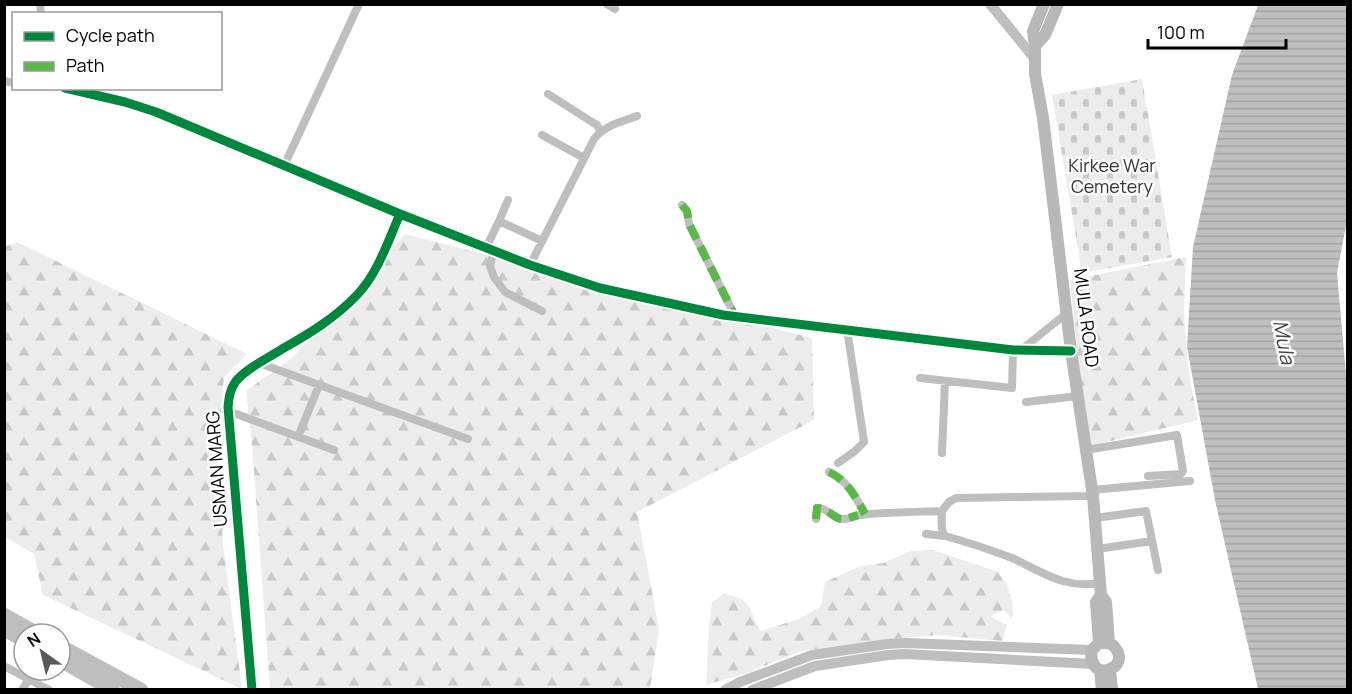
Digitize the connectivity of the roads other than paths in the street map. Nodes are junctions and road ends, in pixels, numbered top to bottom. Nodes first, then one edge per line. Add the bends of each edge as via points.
1 (359, 4) edge
2 (990, 4) edge
3 (1044, 4) edge
4 (1058, 4) edge
5 (1035, 46) junction
6 (1035, 59) junction
7 (74, 90) edge
8 (548, 94) dead end
9 (637, 116) dead end
10 (600, 131) junction
11 (542, 135) dead end
12 (584, 158) junction
13 (284, 166) junction
14 (508, 200) dead end
15 (682, 205) dead end
16 (400, 214) junction
17 (499, 221) junction
18 (542, 241) junction
19 (490, 249) junction
20 (530, 265) junction
21 (542, 311) dead end
22 (1067, 313) junction
23 (735, 316) junction
24 (847, 329) junction
25 (1017, 350) junction
26 (1071, 351) junction
27 (259, 363) junction
28 (920, 378) dead end
29 (945, 381) junction
30 (320, 385) junction
31 (1078, 396) junction
32 (1026, 402) dead end
33 (228, 411) junction
34 (298, 437) junction
35 (468, 440) dead end
36 (334, 450) dead end
37 (1086, 450) junction
38 (942, 453) dead end
39 (838, 464) dead end
40 (829, 472) dead end
41 (1148, 476) dead end
42 (1190, 481) dead end
43 (1092, 493) junction
44 (942, 511) junction
45 (865, 514) junction
46 (1095, 518) junction
47 (816, 519) dead end
48 (926, 534) dead end
49 (945, 536) junction
50 (1152, 541) junction
51 (1097, 549) junction
52 (1158, 570) dead end
53 (1100, 589) junction
54 (1100, 645) junction
55 (72, 653) edge
56 (72, 667) edge
57 (1101, 668) junction
58 (34, 682) edge
59 (49, 690) edge
60 (113, 690) edge
61 (141, 690) edge
62 (252, 690) edge
63 (725, 690) edge
64 (752, 690) edge
65 (1102, 690) edge
66 (1112, 690) edge

1 - 13 street
2 - 6 street
3 - 5 main road, MULA ROAD via 1033,31
4 - 5 main road
5 - 6 main road, MULA ROAD
6 - 22 main road, MULA ROAD
7 - 13 street via 156,112
8 - 10 street
9 - 10 street
10 - 12 street
11 - 12 street
12 - 18 street
13 - 16 street
14 - 17 street
15 - 23 street
16 - 19 street
16 - 27 street, USMAN MARG via 375,271 359,293 338,313
17 - 18 street
17 - 19 street
18 - 20 street
19 - 20 street
19 - 21 street via 490,266 505,292
20 - 23 street via 600,288
22 - 25 street
22 - 26 main road, MULA ROAD
23 - 24 street
24 - 25 street
24 - 39 street via 864,442
25 - 26 street
25 - 29 street via 1012,388
26 - 31 main road, MULA ROAD
27 - 30 street
27 - 33 street, USMAN MARG via 237,380 230,392
28 - 29 street
29 - 38 street
30 - 34 street
30 - 35 street
31 - 32 street
31 - 37 main road, MULA ROAD
33 - 34 street
33 - 62 street, USMAN MARG
34 - 36 street
37 - 41 street via 1177,435 1183,471
37 - 43 main road, MULA ROAD
40 - 45 street via 845,483
42 - 43 street
43 - 44 street via 956,498
43 - 46 main road, MULA ROAD
44 - 45 street
44 - 49 street
45 - 47 street via 840,519 829,510 817,508
46 - 50 street via 1146,511
46 - 51 main road, MULA ROAD
48 - 49 street
49 - 53 street via 1011,558 1063,582
50 - 51 street
50 - 52 street
51 - 53 main road, MULA ROAD
53 - 54 main road, MULA ROAD via 1106,602
54 - 57 main road, MULA ROAD via 1091,659
54 - 57 main road, MULA ROAD via 1117,648 1119,658 1114,667
54 - 63 street via 887,644 812,655
55 - 61 highway
56 - 60 highway
57 - 64 street via 888,655 815,666
57 - 65 main road, MULA ROAD
57 - 66 main road
58 - 59 street

